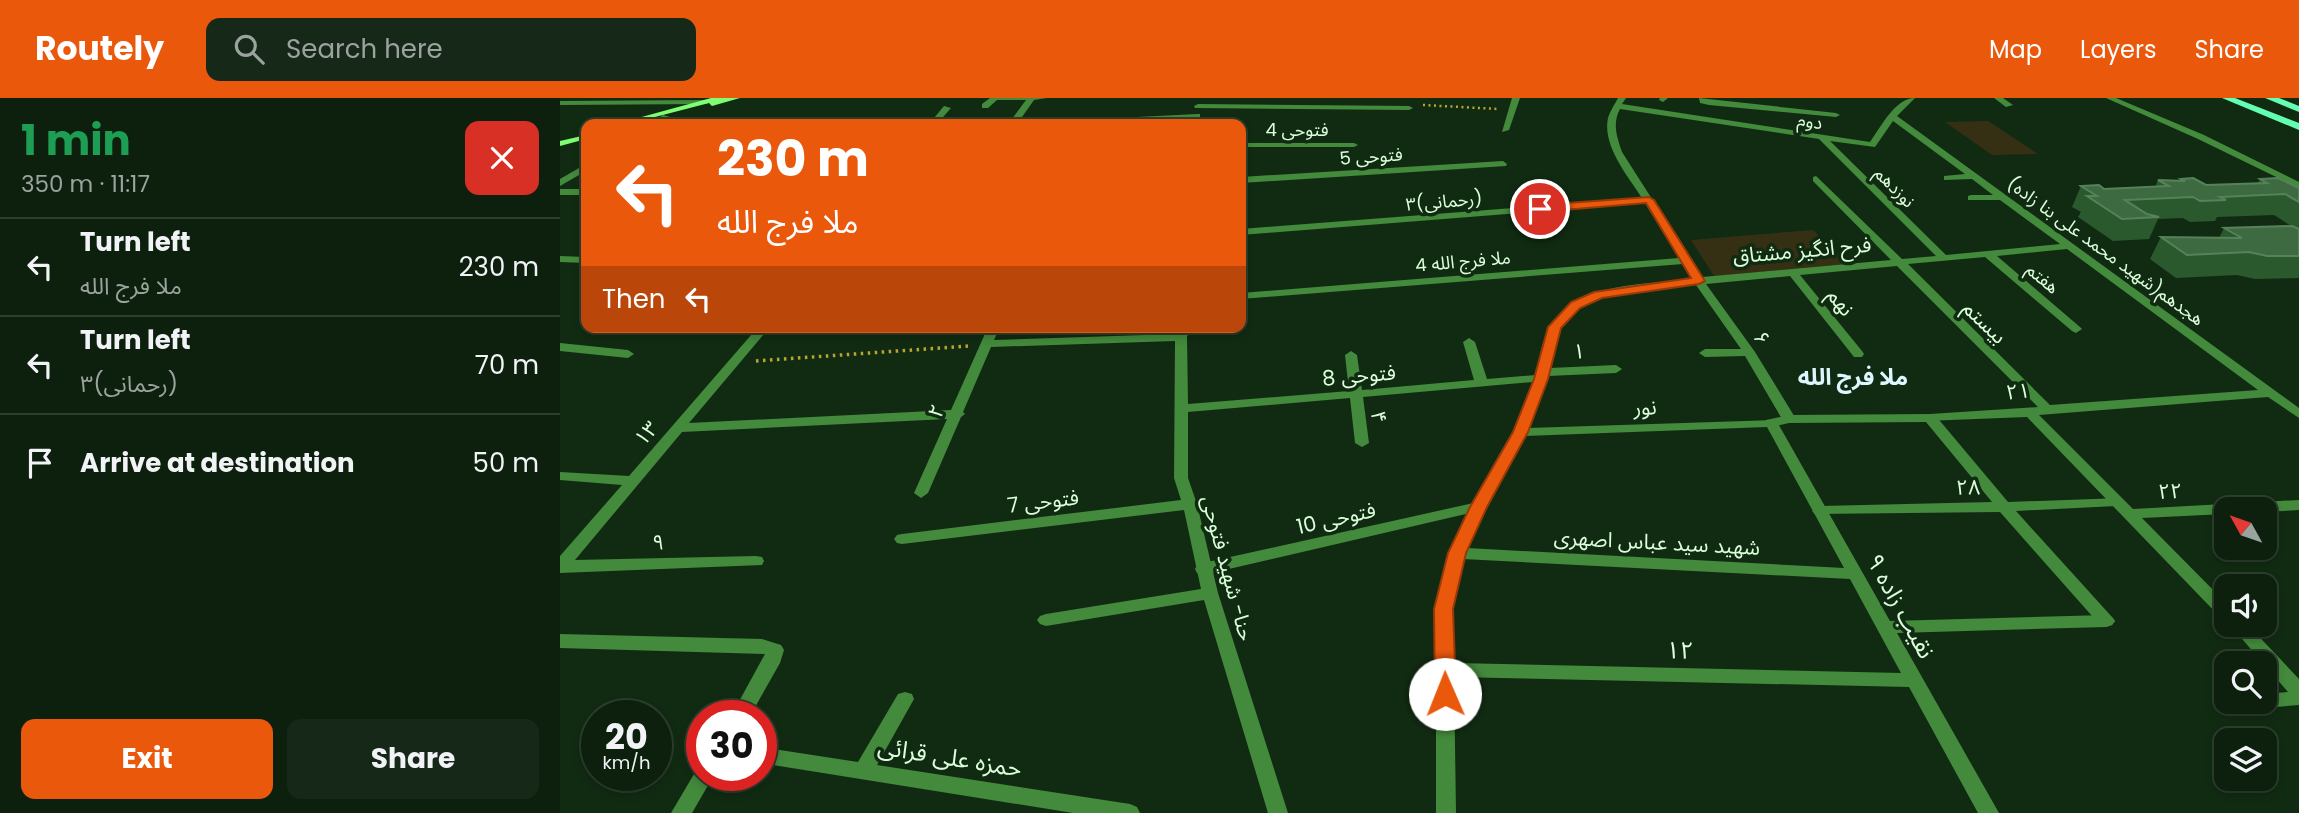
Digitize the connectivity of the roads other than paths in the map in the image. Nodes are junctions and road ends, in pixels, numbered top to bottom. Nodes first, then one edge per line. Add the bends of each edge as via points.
1 (565, 98) edge
2 (662, 98) edge
3 (720, 98) edge
4 (736, 98) edge
5 (1011, 98) edge
6 (1032, 98) edge
7 (1043, 98) edge
8 (1516, 98) edge
9 (1911, 98) edge
10 (1998, 98) edge
11 (2110, 98) edge
12 (2227, 98) edge
13 (2270, 98) edge
14 (1703, 100) edge
15 (560, 102) edge
16 (704, 102) junction
17 (1198, 102) edge
18 (1620, 102) edge
19 (653, 103) junction
20 (2009, 105) dead end
21 (985, 106) dead end
22 (947, 108) dead end
23 (1409, 108) road end
24 (2299, 109) edge
25 (1836, 115) dead end
26 (2268, 116) junction
27 (666, 117) junction
28 (1893, 117) junction
29 (2299, 118) edge
30 (639, 119) edge
31 (657, 119) edge
32 (663, 119) edge
33 (937, 119) edge
34 (1018, 119) edge
35 (2299, 127) edge
36 (1505, 130) dead end
37 (581, 136) edge
38 (1823, 139) junction
39 (560, 142) edge
40 (1246, 145) edge
41 (1354, 145) dead end
42 (1503, 164) dead end
43 (581, 170) edge
44 (1973, 176) junction
45 (1947, 177) dead end
46 (1246, 180) edge
47 (1816, 180) dead end
48 (560, 183) edge
49 (2299, 185) edge
50 (560, 192) edge
51 (581, 192) edge
52 (2003, 197) junction
53 (1971, 198) dead end
54 (1649, 200) junction
55 (1246, 232) edge
56 (2071, 246) junction
57 (1987, 254) junction
58 (1944, 258) junction
59 (560, 259) edge
60 (581, 260) edge
61 (1688, 260) junction
62 (1897, 263) junction
63 (1793, 273) junction
64 (1699, 281) junction
65 (1246, 296) edge
66 (2076, 329) dead end
67 (759, 333) edge
68 (992, 333) edge
69 (1168, 333) edge
70 (1183, 333) edge
71 (1469, 342) dead end
72 (988, 345) junction
73 (560, 347) edge
74 (1749, 352) junction
75 (628, 354) dead end
76 (1705, 354) dead end
77 (1858, 354) dead end
78 (1351, 355) dead end
79 (1616, 369) dead end
80 (1542, 375) junction
81 (1482, 384) junction
82 (2270, 393) junction
83 (1355, 394) junction
84 (1181, 409) junction
85 (2047, 409) junction
86 (2030, 413) junction
87 (958, 414) junction
88 (2299, 414) edge
89 (1930, 418) junction
90 (1788, 419) junction
91 (1771, 423) junction
92 (678, 428) junction
93 (1520, 432) junction
94 (1362, 443) dead end
95 (560, 476) edge
96 (633, 481) junction
97 (922, 493) dead end
98 (2116, 501) junction
99 (1190, 504) junction
100 (2299, 505) edge
101 (1478, 507) junction
102 (2004, 507) junction
103 (1820, 511) junction
104 (2128, 514) junction
105 (902, 539) dead end
106 (1457, 553) junction
107 (755, 561) dead end
108 (560, 566) edge
109 (1203, 569) junction
110 (1855, 574) junction
111 (1210, 593) junction
112 (2214, 601) edge
113 (1046, 620) dead end
114 (1885, 627) junction
115 (2249, 637) edge
116 (560, 640) edge
117 (1445, 670) junction
118 (1914, 680) junction
119 (2299, 693) edge
120 (905, 699) dead end
121 (749, 700) edge
122 (2277, 700) edge
123 (777, 757) edge
124 (864, 770) junction
125 (694, 791) edge
126 (681, 813) edge
127 (1130, 813) edge
128 (1278, 813) edge
129 (1447, 813) edge
130 (1989, 813) edge

1 - 15 street
2 - 19 street
3 - 16 main road
4 - 27 main road
5 - 6 street
5 - 21 street via 992,99
6 - 7 street
6 - 34 street
8 - 36 street
9 - 28 street
10 - 20 street
11 - 49 street
12 - 26 main road
13 - 24 main road
14 - 25 street
15 - 19 street
16 - 19 street
16 - 30 main road
17 - 23 street
18 - 38 street, دوم
18 - 54 street via 1612,117 1612,134 1618,152
22 - 33 street
26 - 29 main road
26 - 35 main road
27 - 31 main road
27 - 32 street
28 - 38 street, دوم via 1872,145
28 - 44 street, هجدهم(شهید محمد علی بنا زاده)
37 - 39 main road
38 - 58 street, نوزدهم
40 - 41 street, فتوحی 4
42 - 46 street, فتوحی 5
43 - 48 street
44 - 45 street
44 - 52 street, هجدهم(شهید محمد علی بنا زاده)
47 - 62 street, بیستم
50 - 51 street
52 - 53 street
52 - 56 street, هجدهم(شهید محمد علی بنا زاده)
54 - 55 street, ۳(رحمانی)
54 - 61 street
56 - 57 street, فرح انگیز مشتاق
56 - 82 street, هجدهم(شهید محمد علی بنا زاده)
57 - 58 street, فرح انگیز مشتاق
57 - 66 street, هفتم
58 - 62 street, فرح انگیز مشتاق
59 - 60 street
61 - 64 street
61 - 65 street, 4 ملا فرج الله
62 - 63 street, فرح انگیز مشتاق
62 - 85 street, بیستم
63 - 64 street, فرح انگیز مشتاق
63 - 77 street, نهم
64 - 74 street, ۶
64 - 80 street, فرح انگیز مشتاق via 1599,294 1575,305 1555,327
67 - 92 street, ۱۳
68 - 72 street, ۲
69 - 72 street
70 - 84 street, حنا- شهید فتوحی
71 - 81 street
72 - 87 street, ۲
73 - 75 street
74 - 76 street
74 - 90 street, ۶
78 - 83 street, ۴
79 - 80 street, ۱
80 - 81 street, فتوحی 8
80 - 93 street, فرح انگیز مشتاق
81 - 83 street, فتوحی 8
82 - 85 street, ۲۱
82 - 88 street, هجدهم(شهید محمد علی بنا زاده)
83 - 84 street, فتوحی 8
83 - 94 street, ۴
84 - 99 street, حنا- شهید فتوحی via 1181,478
85 - 86 street, ۲۱
86 - 89 street, ۲۱
86 - 98 street
87 - 92 street
87 - 97 street, ۲
89 - 90 street, ۲۱
89 - 102 street
90 - 91 street, ۲۱
91 - 93 street, نور
91 - 103 street, نقیب زاده ۹
92 - 96 street, ۱۳
93 - 101 street, فرح انگیز مشتاق
95 - 96 street
96 - 108 street, ۱۳
98 - 102 street, ۲۸
98 - 104 street
99 - 105 street, فتوحی 7
99 - 109 street, حنا- شهید فتوحی
100 - 104 street, ۲۲
101 - 106 street, فرح انگیز مشتاق
101 - 109 street, فتوحی 10
102 - 103 street, ۲۸
102 - 114 street via 2106,621
103 - 110 street, نقیب زاده ۹
104 - 112 street
106 - 110 street, شهید سید عباس اصهری
106 - 117 street, فرح انگیز مشتاق via 1443,609
107 - 108 street, ۹
109 - 111 street, حنا- شهید فتوحی
110 - 114 street, نقیب زاده ۹
111 - 113 street
111 - 128 street, حنا- شهید فتوحی
114 - 118 street, نقیب زاده ۹
115 - 119 street
116 - 121 street via 775,650
117 - 118 street, ۱۲
117 - 129 street, فرح انگیز مشتاق
118 - 130 street, نقیب زاده ۹
119 - 122 street via 2298,698
120 - 124 street
123 - 124 street, حمزه علی قرائی
124 - 127 street, حمزه علی قرائی
125 - 126 street

